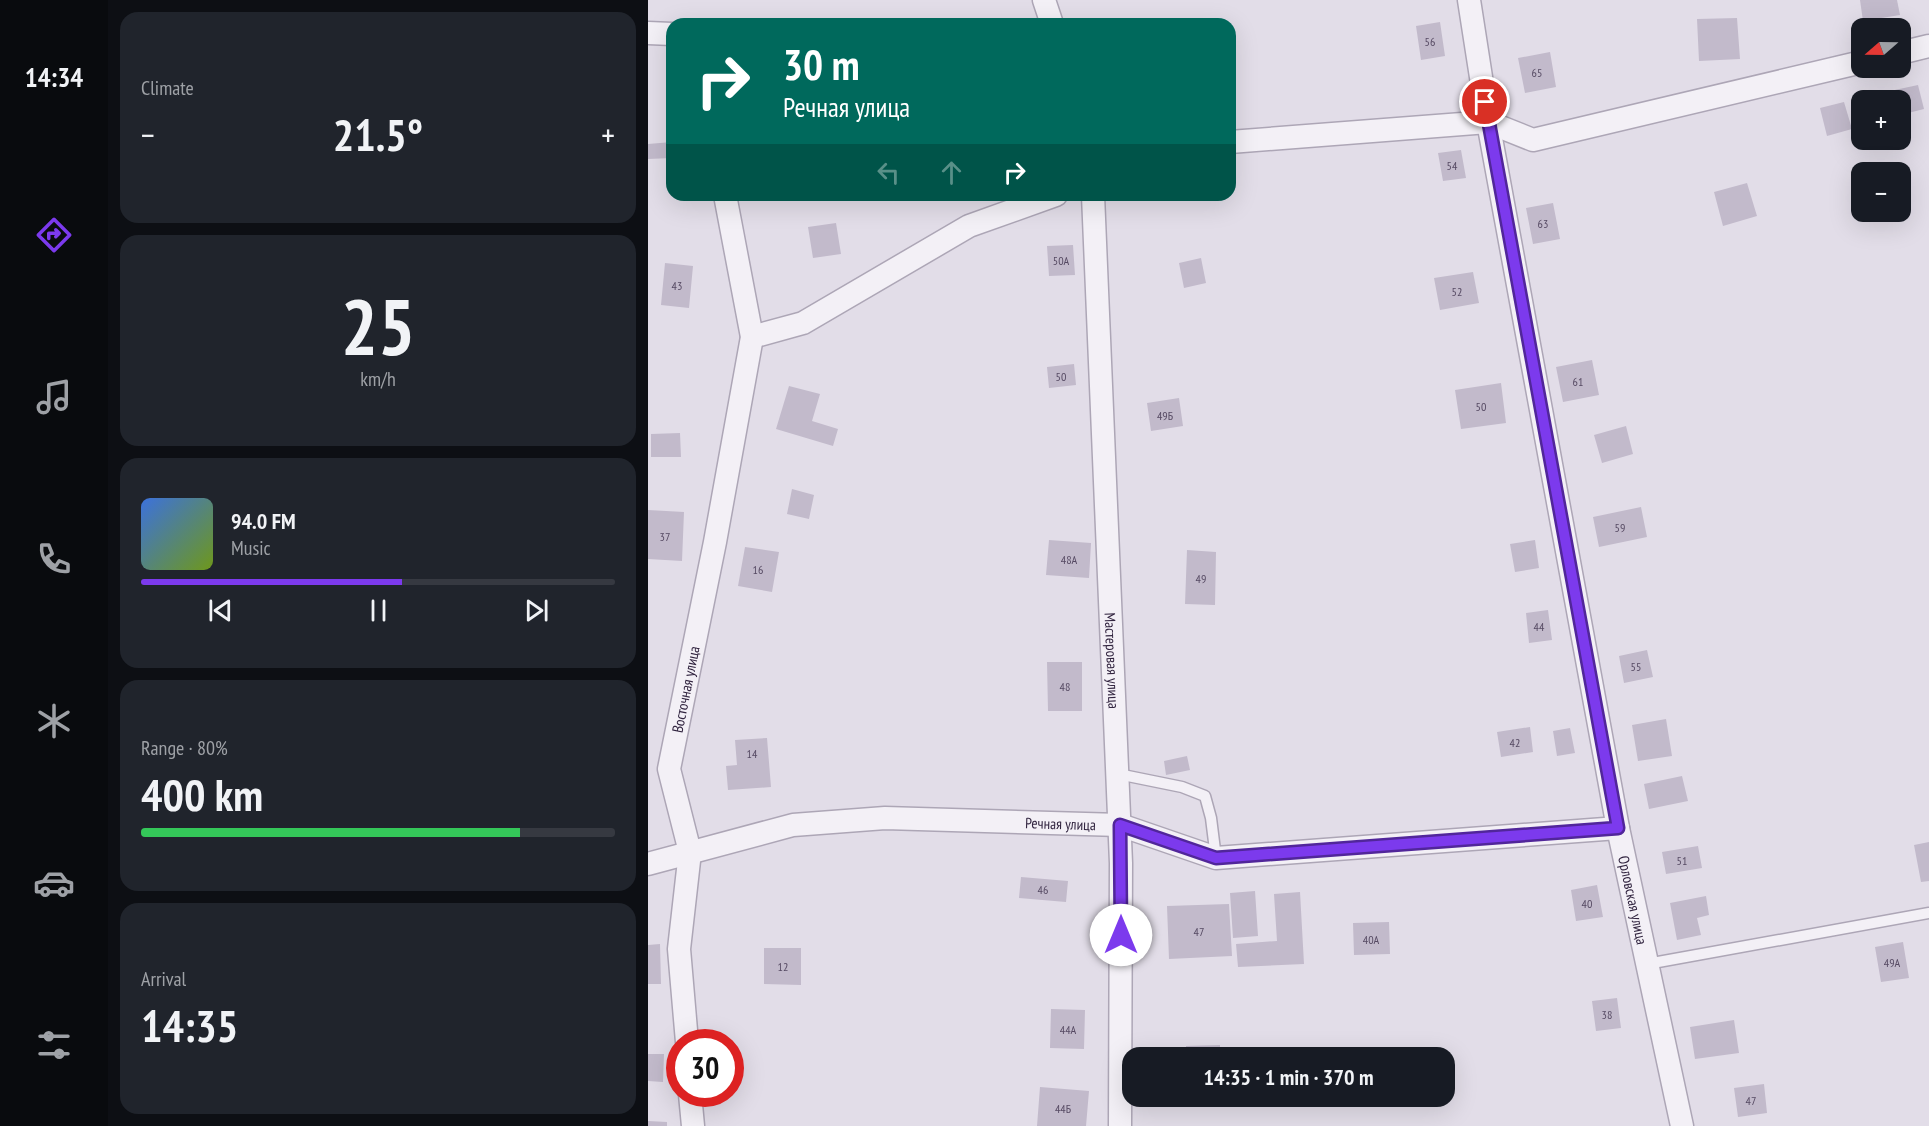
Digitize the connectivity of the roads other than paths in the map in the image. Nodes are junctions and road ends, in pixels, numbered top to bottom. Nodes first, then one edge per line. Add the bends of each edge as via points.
1 (1044, 0) edge
2 (1469, 0) edge
3 (1050, 18) edge
4 (648, 33) edge
5 (666, 34) edge
6 (1929, 46) edge
7 (1911, 50) edge
8 (1851, 65) edge
9 (1488, 122) junction
10 (1236, 142) edge
11 (726, 201) edge
12 (1039, 201) edge
13 (1094, 201) edge
14 (752, 337) junction
15 (1118, 774) junction
16 (1120, 825) junction
17 (1618, 828) junction
18 (690, 852) junction
19 (1216, 858) junction
20 (648, 864) edge
21 (1929, 913) edge
22 (1647, 964) junction
23 (686, 1029) edge
24 (691, 1107) edge
25 (693, 1126) edge
26 (1120, 1126) edge
27 (1682, 1126) edge

1 - 3 street
2 - 9 street, Орловская улица
4 - 5 street
6 - 7 street
8 - 9 street via 1533,140
9 - 10 street
9 - 17 street, Орловская улица
11 - 14 street
12 - 14 street via 969,226 803,323
13 - 15 street, Мастеровая улица
14 - 18 street, Восточная улица via 669,769
15 - 16 street, Мастеровая улица
15 - 19 lane via 1182,787 1205,796
16 - 18 street, Речная улица via 885,818 793,825
16 - 19 street, Речная улица
16 - 26 street, Мастеровая улица
17 - 19 street, Речная улица
17 - 22 street, Орловская улица
18 - 20 street, Речная улица
18 - 23 street, Восточная улица via 679,949
21 - 22 lane
22 - 27 street, Орловская улица
24 - 25 street

